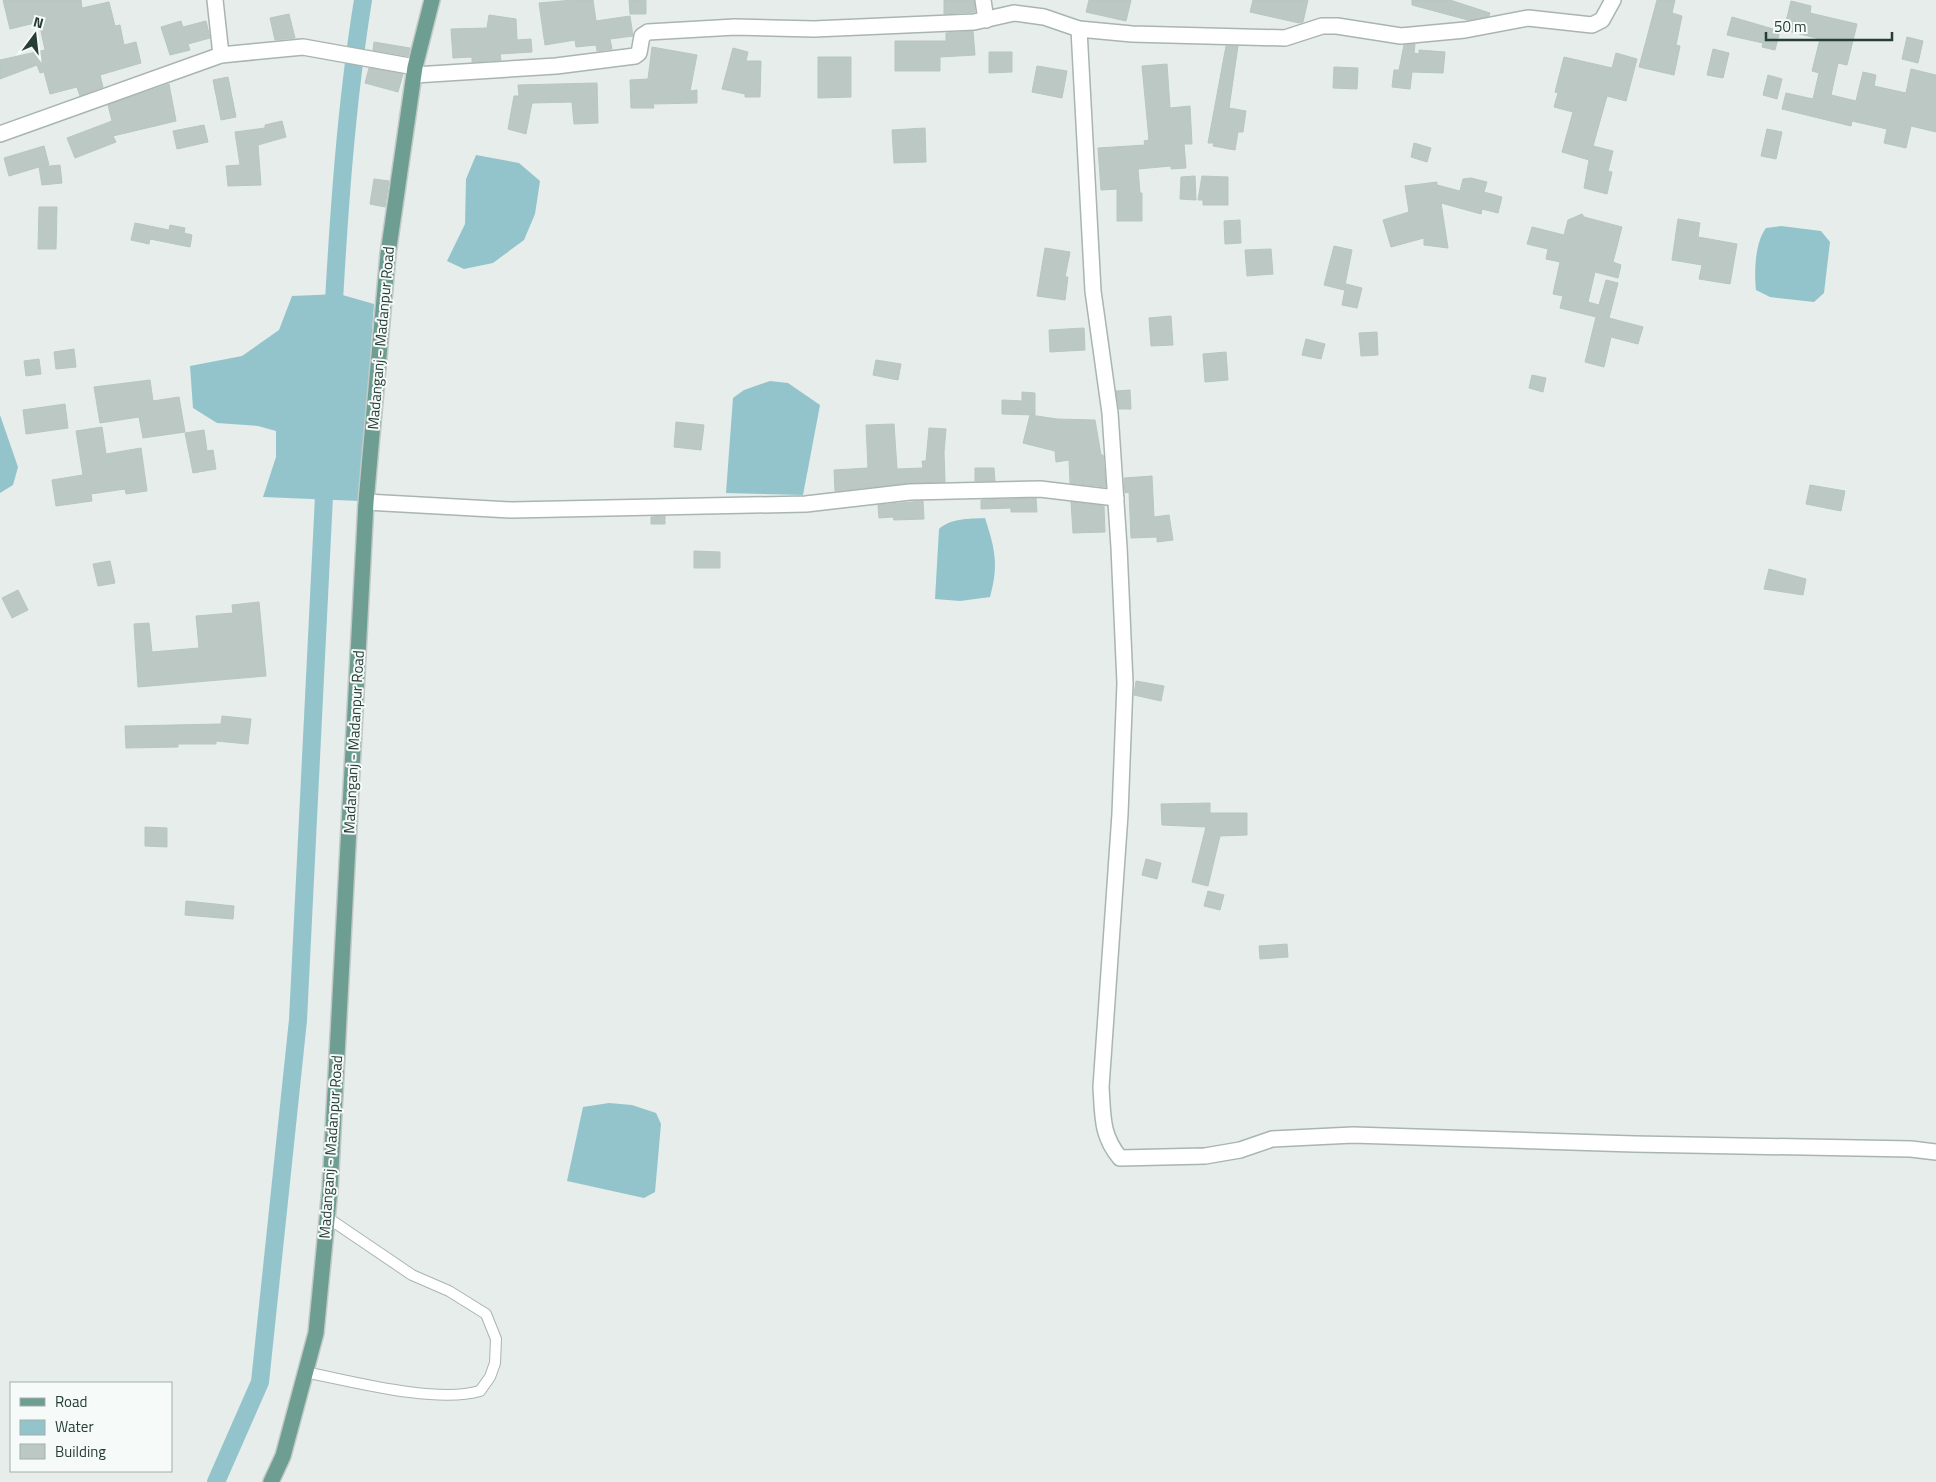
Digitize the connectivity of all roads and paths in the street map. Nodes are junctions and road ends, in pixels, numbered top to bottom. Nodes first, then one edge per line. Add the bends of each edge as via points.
1 (216, 0) edge
2 (432, 0) edge
3 (983, 0) edge
4 (1613, 0) edge
5 (986, 20) junction
6 (1079, 29) junction
7 (221, 56) junction
8 (411, 70) junction
9 (0, 134) edge
10 (1116, 498) junction
11 (366, 502) junction
12 (1936, 1152) edge
13 (328, 1218) junction
14 (305, 1372) junction
15 (271, 1482) edge

1 - 7 street
2 - 8 main road, Madanganj - Madanpur Road
3 - 5 street
4 - 6 street via 1602,20 1592,25 1528,18 1465,30 1401,36 1337,26 1322,26 1285,38 1132,34
5 - 6 street via 1014,13 1044,17
5 - 8 street via 814,29 735,26 648,32 642,36 636,56 556,66
6 - 10 street via 1093,291 1110,413
7 - 8 street via 303,47
7 - 9 street
8 - 11 main road, Madanganj - Madanpur Road via 388,254
10 - 11 street via 1040,490 987,490 910,492 806,504 512,510
10 - 12 street via 1125,683 1120,814 1101,1087 1104,1129 1110,1146 1120,1158 1205,1156 1240,1150 1272,1139 1353,1135
11 - 13 main road, Madanganj - Madanpur Road
13 - 14 main road, Madanganj - Madanpur Road via 316,1333
13 - 14 lane via 412,1275 449,1290 486,1314 496,1339 495,1363 480,1391 458,1395 408,1391
14 - 15 main road, Madanganj - Madanpur Road via 283,1456

